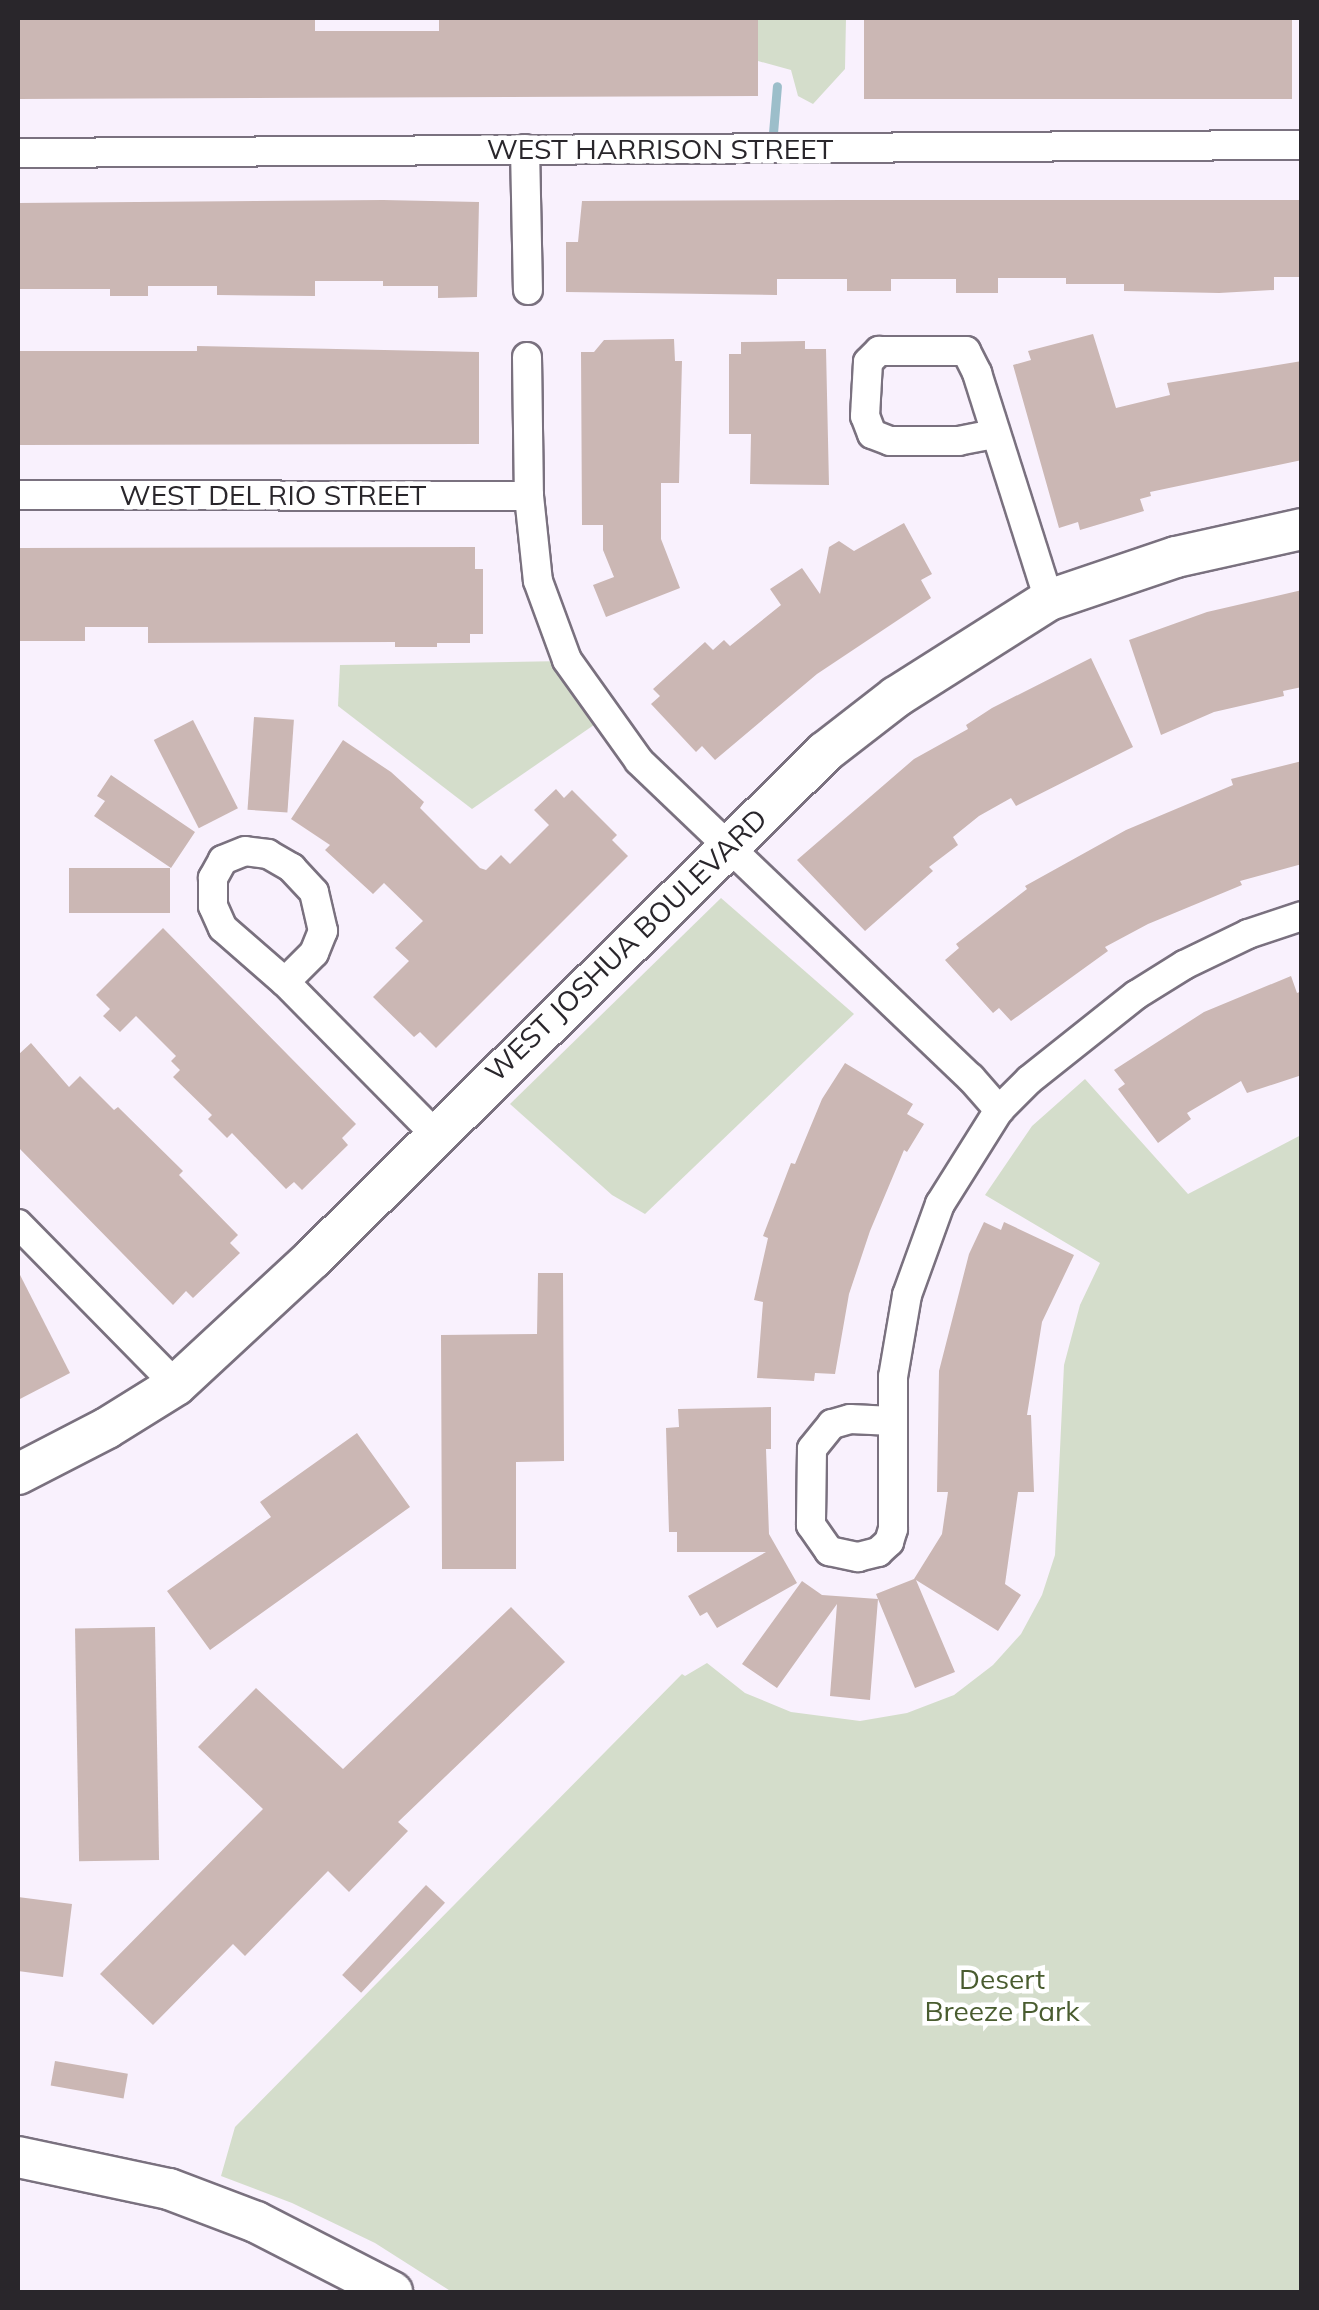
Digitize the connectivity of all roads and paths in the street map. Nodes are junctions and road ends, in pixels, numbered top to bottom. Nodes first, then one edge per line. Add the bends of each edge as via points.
1 (1302, 145) edge
2 (525, 150) junction
3 (18, 153) edge
4 (528, 290) dead end
5 (527, 356) dead end
6 (994, 434) junction
7 (18, 494) edge
8 (530, 496) junction
9 (1302, 529) edge
10 (1049, 600) junction
11 (728, 844) junction
12 (1302, 916) edge
13 (285, 982) junction
14 (998, 1110) junction
15 (434, 1134) junction
16 (18, 1224) edge
17 (176, 1385) junction
18 (894, 1422) junction
19 (18, 1474) edge
20 (18, 2157) edge
21 (392, 2292) edge

1 - 2 street, WEST HARRISON STREET
2 - 3 street, WEST HARRISON STREET
2 - 4 street
5 - 8 street
6 - 6 street via 966,351 879,351 868,362 865,416 872,434 890,442 959,442
6 - 10 street
7 - 8 street, WEST DEL RIO STREET
8 - 11 street via 538,581 567,660 640,761
9 - 10 street, WEST JOSHUA BOULEVARD via 1176,556
10 - 11 street, WEST JOSHUA BOULEVARD via 882,708
11 - 14 street
11 - 15 street, WEST JOSHUA BOULEVARD
12 - 14 street via 1184,964 1105,1019
13 - 13 street via 224,928 213,906 213,878 224,860 245,851 268,854 292,868 314,892 323,932 314,953
13 - 15 street
14 - 18 street via 968,1153 924,1244 898,1339
15 - 17 street, WEST JOSHUA BOULEVARD
16 - 17 street
17 - 19 street, WEST JOSHUA BOULEVARD
18 - 18 street via 832,1424 812,1449 811,1525 829,1551 858,1556 889,1542
20 - 21 street via 170,2189 256,2222

